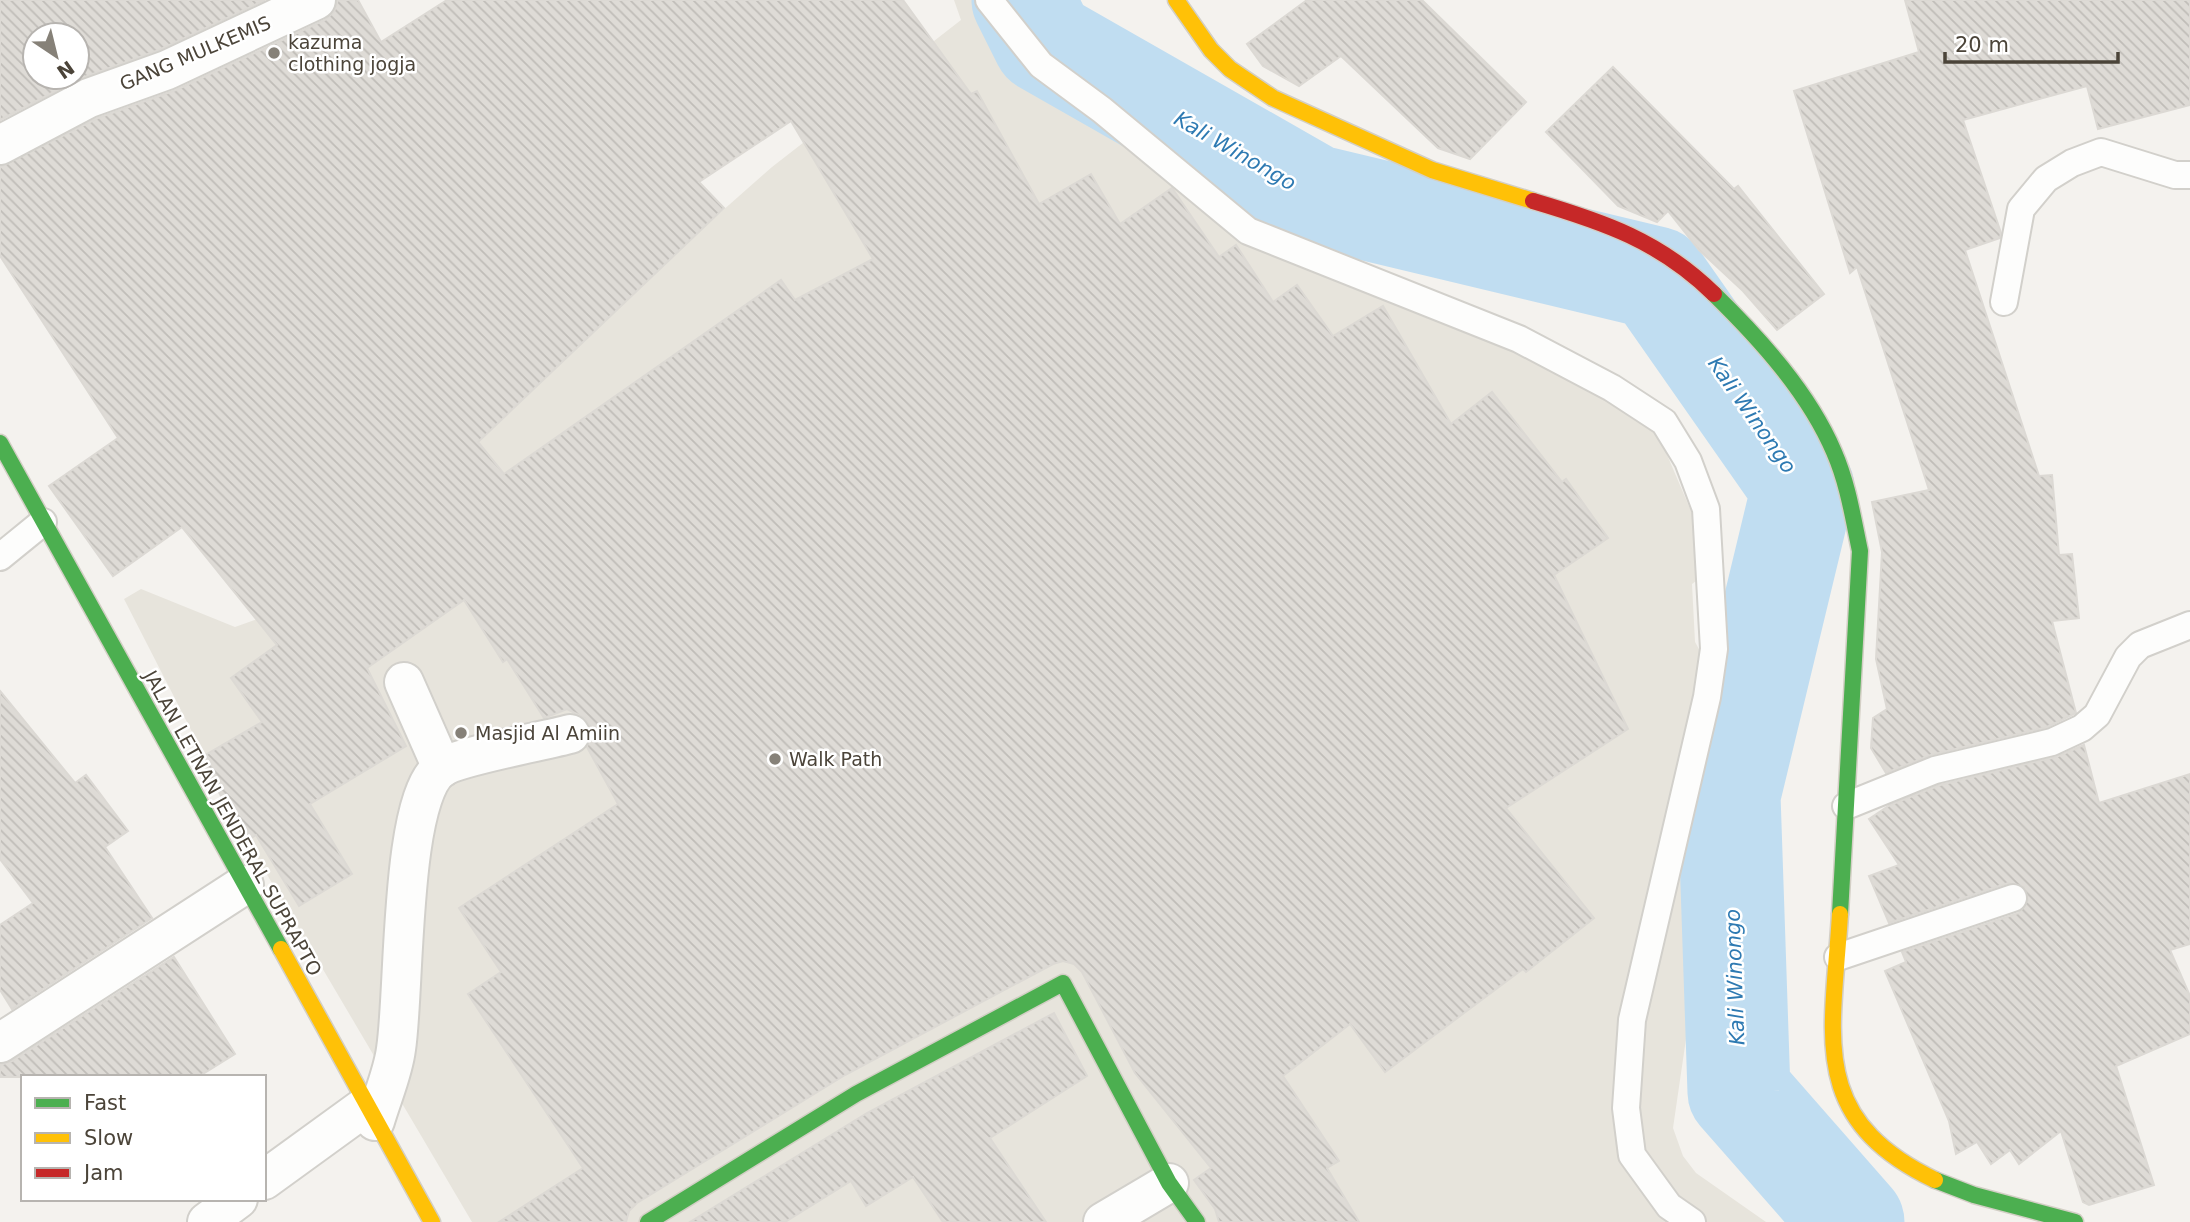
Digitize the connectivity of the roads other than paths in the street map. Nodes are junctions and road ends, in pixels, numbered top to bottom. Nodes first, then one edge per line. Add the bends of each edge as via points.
1 (316, 0) edge
2 (989, 0) edge
3 (1176, 0) edge
4 (0, 145) edge
5 (2190, 175) edge
6 (2004, 302) dead end
7 (0, 443) edge
8 (43, 522) junction
9 (0, 557) edge
10 (2190, 625) edge
11 (404, 682) dead end
12 (570, 734) dead end
13 (442, 768) junction
14 (1846, 806) junction
15 (244, 885) junction
16 (2013, 898) dead end
17 (1838, 957) junction
18 (0, 1043) edge
19 (370, 1113) junction
20 (266, 1179) edge
21 (1169, 1183) junction
22 (235, 1201) edge
23 (207, 1222) edge
24 (432, 1222) edge
25 (648, 1222) edge
26 (1103, 1222) edge
27 (1196, 1222) edge
28 (1692, 1222) edge
29 (2075, 1222) edge

1 - 4 street, GANG MULKEMIS via 167,70 89,97
2 - 28 lane via 1041,65 1248,231 1519,339 1612,388 1664,422 1688,461 1706,509 1714,649 1707,697 1632,1020 1626,1108 1632,1155 1669,1206
3 - 14 street via 1214,54 1257,90 1441,173 1654,244 1682,261 1756,340 1822,426 1834,450 1858,538
5 - 6 lane via 2175,175 2101,152 2046,179 2021,209
7 - 8 street, JALAN LETNAN JENDERAL SUPRAPTO
8 - 9 lane
8 - 15 street, JALAN LETNAN JENDERAL SUPRAPTO
10 - 14 lane via 2140,645 2128,657 2096,715 2082,728 2052,742 1935,770
11 - 13 street
12 - 13 street
13 - 19 street via 420,800 411,846 396,1052
14 - 17 street
15 - 18 street
15 - 19 street, JALAN LETNAN JENDERAL SUPRAPTO
16 - 17 lane
17 - 29 street via 1833,1042 1840,1091 1872,1140 1920,1175
19 - 20 street
19 - 24 street, JALAN LETNAN JENDERAL SUPRAPTO
21 - 25 street via 1063,983 856,1094
21 - 26 street
21 - 27 street
22 - 23 street

